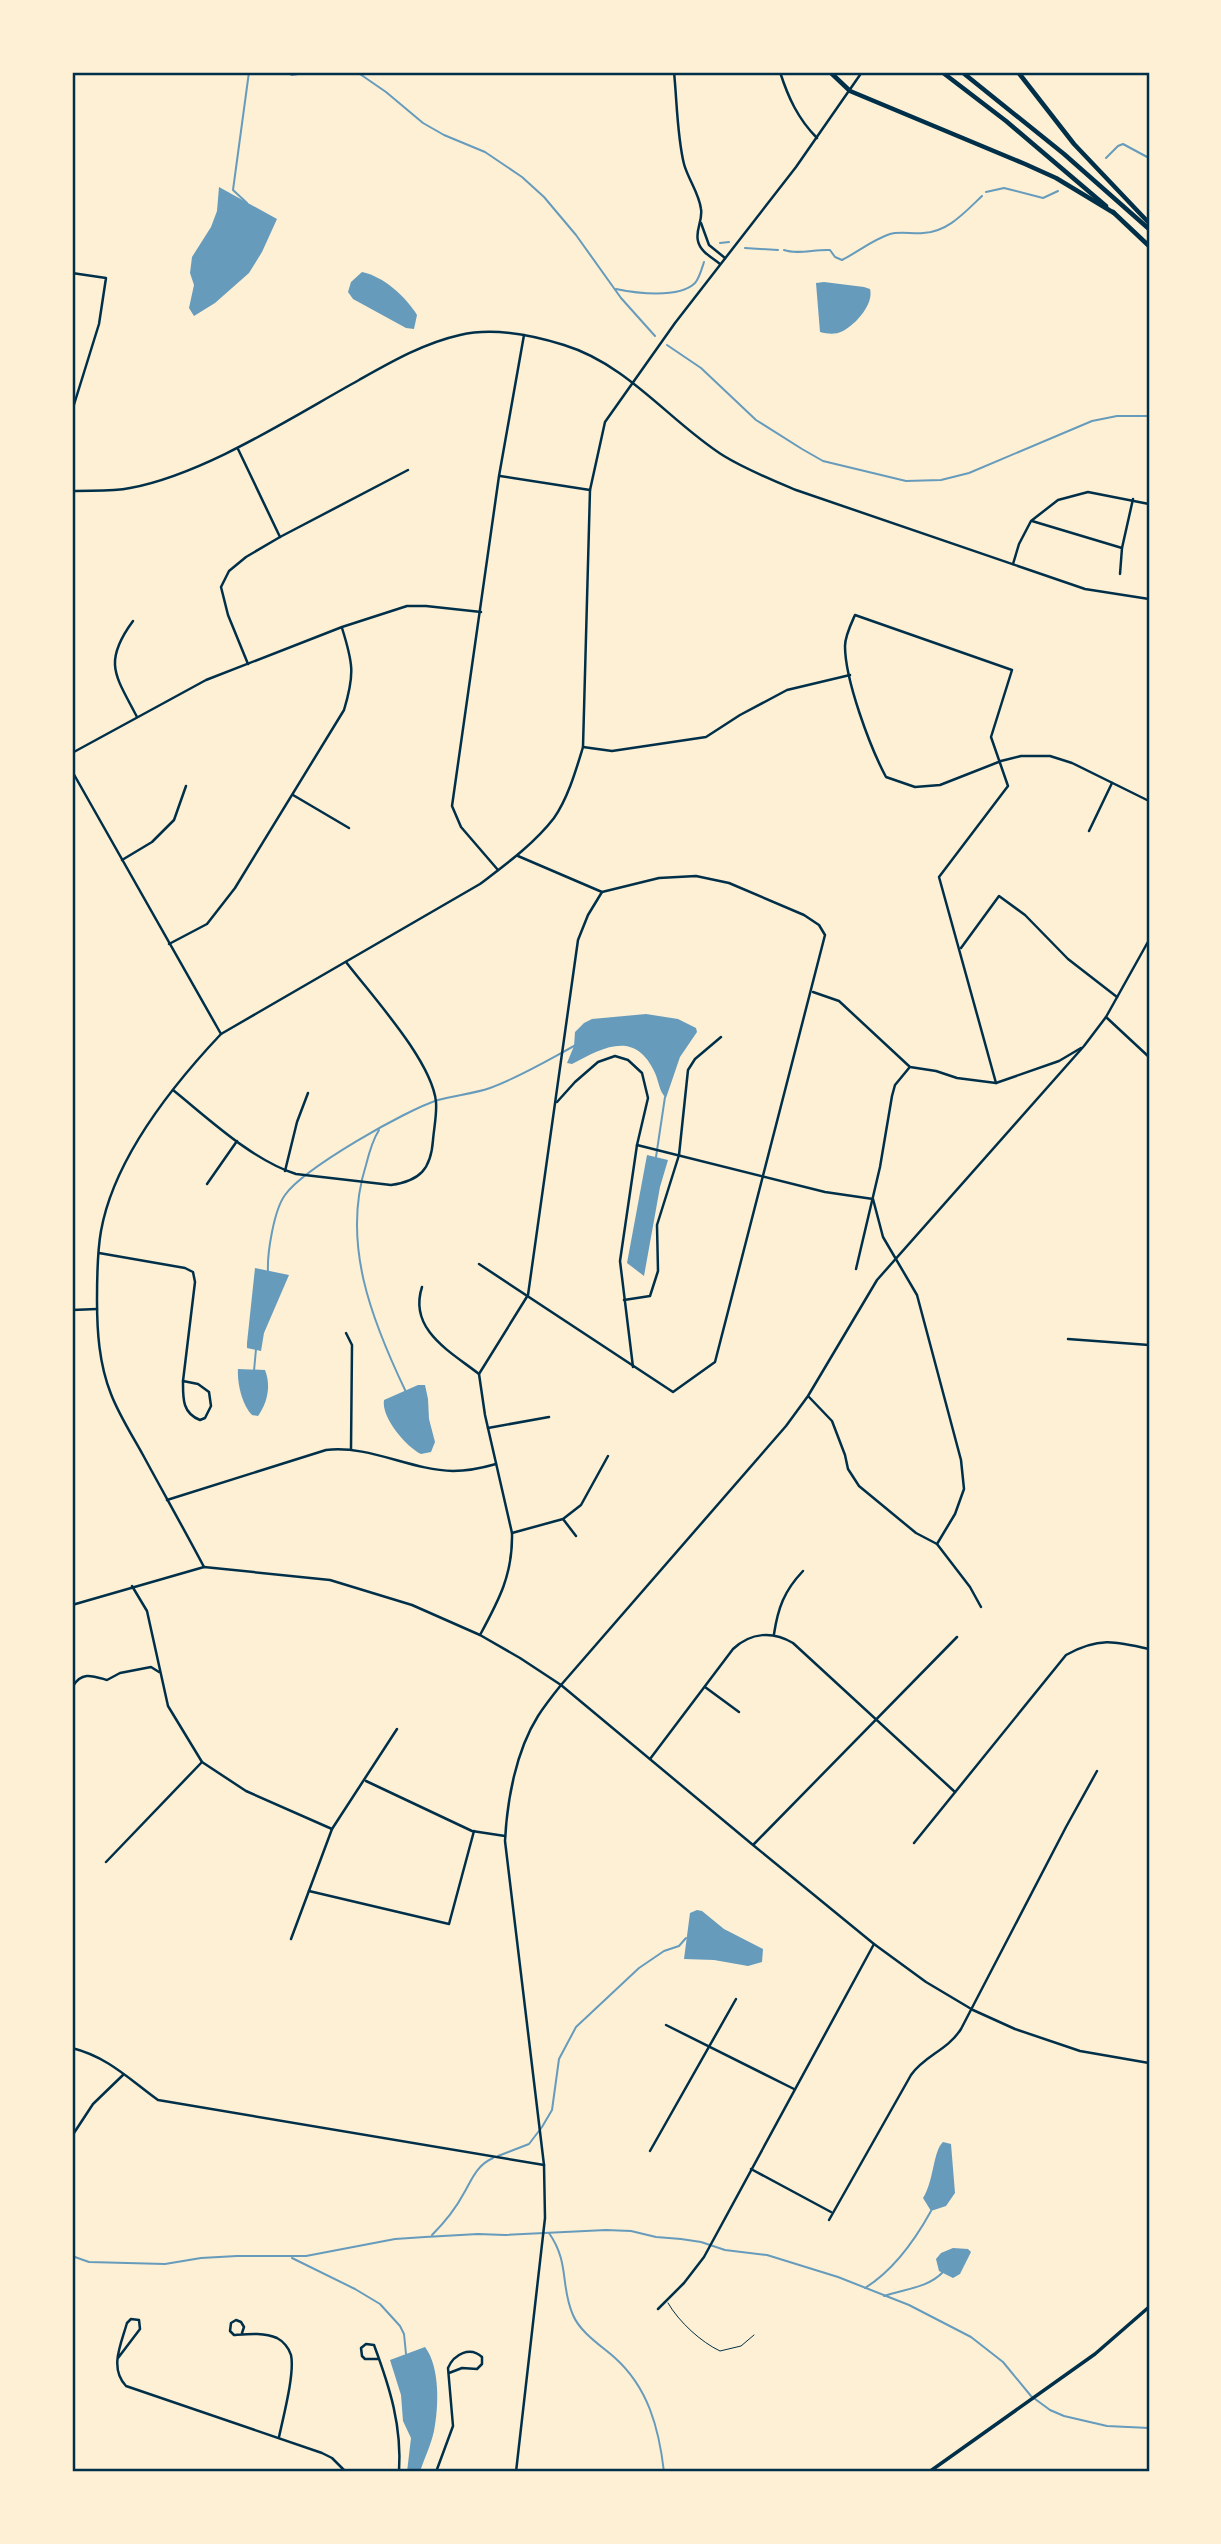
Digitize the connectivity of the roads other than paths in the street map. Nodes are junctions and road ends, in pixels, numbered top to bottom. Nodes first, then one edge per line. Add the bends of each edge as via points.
1 (674, 72) edge
2 (780, 72) edge
3 (831, 72) edge
4 (862, 72) edge
5 (942, 72) edge
6 (962, 72) edge
7 (1018, 72) edge
8 (850, 90) junction
9 (817, 138) junction
10 (1114, 213) junction
11 (701, 223) junction
12 (1149, 223) edge
13 (1149, 229) edge
14 (1149, 246) edge
15 (725, 258) junction
16 (720, 264) junction
17 (72, 273) edge
18 (524, 335) junction
19 (632, 382) junction
20 (72, 411) edge
21 (237, 447) junction
22 (408, 470) dead end
23 (499, 476) junction
24 (72, 491) edge
25 (590, 491) junction
26 (1133, 499) junction
27 (1149, 504) edge
28 (1031, 521) junction
29 (280, 537) junction
30 (1122, 548) junction
31 (1013, 564) junction
32 (1120, 574) dead end
33 (1149, 599) edge
34 (481, 612) junction
35 (133, 621) dead end
36 (342, 627) junction
37 (248, 664) junction
38 (850, 675) junction
39 (137, 717) junction
40 (583, 747) junction
41 (72, 753) edge
42 (1000, 761) junction
43 (72, 771) edge
44 (1112, 782) junction
45 (186, 786) dead end
46 (293, 795) junction
47 (1149, 801) edge
48 (349, 828) dead end
49 (1089, 831) dead end
50 (517, 855) junction
51 (121, 860) junction
52 (498, 870) junction
53 (602, 892) junction
54 (1149, 940) edge
55 (169, 944) junction
56 (960, 950) junction
57 (346, 962) junction
58 (812, 992) junction
59 (1117, 996) junction
60 (1106, 1017) junction
61 (221, 1034) junction
62 (721, 1037) dead end
63 (1084, 1046) junction
64 (1149, 1057) edge
65 (910, 1067) junction
66 (996, 1083) junction
67 (173, 1090) junction
68 (308, 1093) dead end
69 (555, 1104) junction
70 (237, 1141) junction
71 (637, 1145) junction
72 (679, 1155) junction
73 (285, 1171) junction
74 (765, 1177) junction
75 (207, 1184) dead end
76 (873, 1199) junction
77 (98, 1253) junction
78 (895, 1258) junction
79 (479, 1264) dead end
80 (856, 1269) dead end
81 (422, 1287) dead end
82 (528, 1295) junction
83 (624, 1300) junction
84 (97, 1309) junction
85 (72, 1310) edge
86 (346, 1333) dead end
87 (1068, 1339) dead end
88 (1149, 1345) edge
89 (633, 1367) junction
90 (479, 1374) junction
91 (183, 1381) junction
92 (808, 1396) junction
93 (549, 1417) dead end
94 (488, 1428) junction
95 (351, 1449) junction
96 (608, 1455) dead end
97 (496, 1464) junction
98 (167, 1500) junction
99 (563, 1519) junction
100 (512, 1533) junction
101 (576, 1536) dead end
102 (937, 1544) junction
103 (204, 1567) junction
104 (803, 1572) dead end
105 (132, 1586) junction
106 (72, 1605) edge
107 (981, 1607) dead end
108 (774, 1634) junction
109 (480, 1635) junction
110 (957, 1637) dead end
111 (1149, 1649) edge
112 (159, 1672) junction
113 (561, 1685) junction
114 (73, 1686) edge
115 (705, 1687) junction
116 (739, 1712) dead end
117 (876, 1720) junction
118 (397, 1730) dead end
119 (650, 1759) junction
120 (202, 1762) junction
121 (1097, 1771) dead end
122 (365, 1781) junction
123 (955, 1792) junction
124 (332, 1829) junction
125 (474, 1831) junction
126 (505, 1836) junction
127 (914, 1843) dead end
128 (753, 1845) junction
129 (106, 1862) dead end
130 (309, 1891) junction
131 (291, 1939) dead end
132 (874, 1944) junction
133 (736, 2000) dead end
134 (973, 2010) junction
135 (666, 2025) dead end
136 (708, 2046) junction
137 (72, 2048) edge
138 (1149, 2063) edge
139 (124, 2074) junction
140 (794, 2090) junction
141 (72, 2136) edge
142 (650, 2151) dead end
143 (544, 2165) junction
144 (751, 2169) junction
145 (832, 2213) junction
146 (829, 2220) dead end
147 (667, 2301) junction
148 (1149, 2307) edge
149 (658, 2309) dead end
150 (242, 2333) junction
151 (754, 2335) dead end
152 (118, 2358) junction
153 (379, 2359) junction
154 (449, 2374) junction
155 (279, 2437) junction
156 (346, 2472) edge
157 (399, 2472) edge
158 (436, 2472) edge
159 (516, 2472) edge
160 (929, 2472) edge

1 - 11 street via 684,165 696,190
2 - 9 street via 795,111
3 - 8 highway
4 - 8 street
5 - 10 highway
6 - 13 highway
7 - 12 highway via 1073,144
8 - 9 street
8 - 10 highway via 1035,169
9 - 15 street
10 - 14 highway
11 - 15 street via 709,245
11 - 16 street via 698,244
15 - 16 street
16 - 19 street
17 - 20 street via 106,278 99,324
18 - 19 street via 566,345
18 - 21 street via 461,335 422,347
18 - 23 street
19 - 25 street via 606,422
19 - 31 street via 723,455 754,472
21 - 24 street via 129,489
21 - 29 street
22 - 29 street
23 - 25 street
23 - 34 street
25 - 40 street
26 - 27 street
26 - 28 street via 1088,492 1058,500
26 - 30 street
28 - 30 street
28 - 31 street
29 - 37 street via 229,571 221,587
30 - 32 street
31 - 33 street via 1085,590
34 - 36 street via 407,606
34 - 52 street via 452,806 461,827
35 - 39 street via 114,655 114,672
36 - 37 street
36 - 46 street via 353,663 351,688 344,710
37 - 39 street via 206,680
38 - 40 street via 787,690 706,737 612,751
38 - 42 street via 872,750 886,777 915,787 940,785
38 - 42 street via 844,645 855,615 1012,670 991,737
39 - 41 street
40 - 50 street via 554,817
42 - 44 street via 1050,756
42 - 56 street via 1008,786 939,877
43 - 51 street
44 - 47 street
44 - 49 street
45 - 51 street via 174,820 152,842
46 - 48 street
46 - 55 street via 207,924
50 - 52 street
50 - 53 street
51 - 55 street
52 - 57 street
53 - 58 street via 659,878 696,876 729,884 804,915 825,935
53 - 69 street via 578,940
54 - 59 street
55 - 61 street
56 - 59 street via 999,896
56 - 66 street
57 - 61 street
57 - 73 street via 421,1060 432,1082 436,1103 432,1157 422,1174 390,1185
58 - 65 street via 839,1001
58 - 74 street
59 - 60 street
60 - 63 street
60 - 64 street
61 - 67 street
62 - 72 street via 688,1070
63 - 66 street via 1059,1061
63 - 78 street
65 - 66 street
65 - 76 street via 895,1085
67 - 70 street
67 - 77 street via 114,1187
68 - 73 street
69 - 71 street via 598,1062 615,1056 628,1059 642,1073 648,1098
69 - 82 street
70 - 73 street
70 - 75 street
71 - 72 street
71 - 83 street via 620,1261
72 - 74 street
72 - 83 street via 657,1225 658,1271 650,1296
74 - 76 street
74 - 89 street via 715,1362 673,1392
76 - 78 street via 883,1237
76 - 80 street
77 - 84 street
77 - 91 street via 193,1272
78 - 92 street
78 - 102 street via 917,1295 961,1460 964,1489 956,1514
79 - 82 street
81 - 90 street via 418,1297 424,1323 441,1347
82 - 89 street
82 - 90 street
83 - 89 street
84 - 85 street
84 - 98 street via 101,1359 111,1394
86 - 95 street via 352,1345
87 - 88 street
90 - 94 street
91 - 91 street via 209,1392 212,1406 205,1418 193,1417 184,1405
92 - 102 street via 832,1421 848,1469 859,1486 916,1534
92 - 113 street
93 - 94 street
94 - 97 street
95 - 97 street via 448,1471
95 - 98 street via 326,1450
96 - 99 street via 581,1505
97 - 100 street
98 - 103 street
99 - 100 street
99 - 101 street
100 - 109 street via 513,1553 504,1591
102 - 107 street
103 - 105 street
103 - 109 street via 330,1580 412,1605
104 - 108 street via 785,1592
105 - 106 street
105 - 112 street via 147,1611
108 - 115 street via 741,1642
108 - 117 street via 793,1643
109 - 113 street
110 - 117 street
111 - 123 street via 1097,1642 1066,1655
112 - 114 street via 151,1667 107,1680 87,1675
112 - 120 street via 168,1706
113 - 119 street
113 - 126 street via 537,1717 523,1752 510,1788
115 - 116 street
115 - 119 street
117 - 123 street
117 - 128 street
118 - 122 street
119 - 128 street
120 - 124 street via 246,1791
120 - 129 street
121 - 134 street
122 - 124 street
122 - 125 street
123 - 127 street
124 - 130 street
125 - 126 street
125 - 130 street via 449,1924
126 - 143 street
128 - 132 street
130 - 131 street
132 - 134 street
132 - 140 street
133 - 136 street
134 - 138 street via 1080,2051
134 - 145 street via 950,2045 911,2074
135 - 136 street
136 - 140 street
136 - 142 street
137 - 139 street via 93,2053
139 - 141 street via 93,2104
139 - 143 street via 158,2100
140 - 144 street
143 - 159 street via 545,2218
144 - 145 street
144 - 147 street via 705,2257
145 - 146 street
147 - 149 street
147 - 151 lane via 702,2340 720,2351 741,2346
148 - 160 main road via 1095,2354
150 - 150 street via 241,2322 231,2323 231,2333
150 - 155 street via 276,2338 291,2356
152 - 152 street via 127,2323 139,2320 140,2329
152 - 155 street via 117,2373 126,2386
153 - 153 street via 374,2345 361,2348 365,2359
153 - 157 street via 398,2427
154 - 154 street via 462,2368 477,2369 482,2357 470,2351 457,2356 450,2363
154 - 158 street via 453,2426
155 - 156 street via 332,2458

